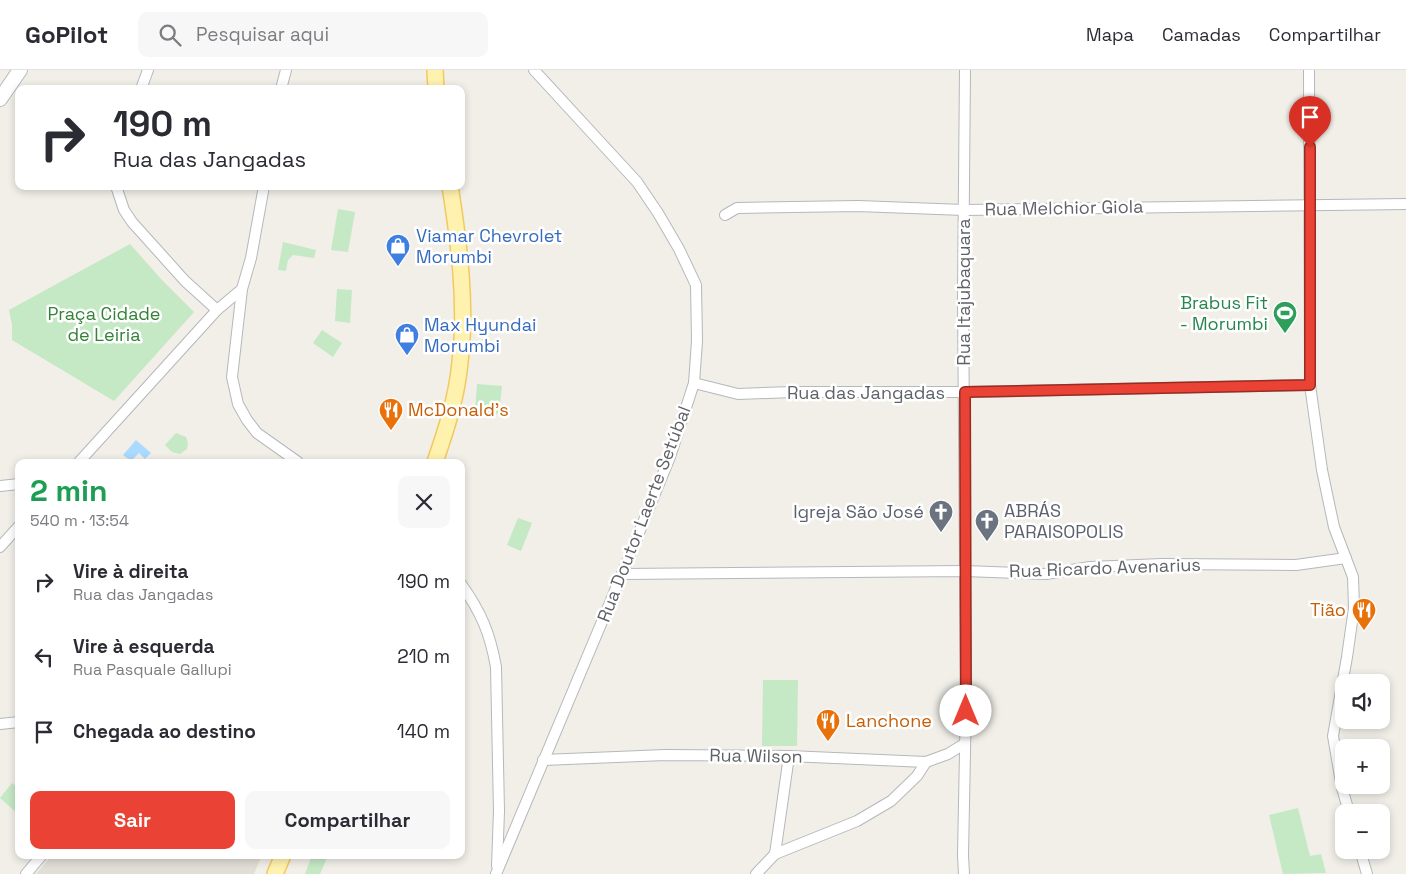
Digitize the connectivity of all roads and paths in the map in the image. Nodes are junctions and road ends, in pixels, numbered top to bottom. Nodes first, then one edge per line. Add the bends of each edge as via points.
1 (20, 70) edge
2 (148, 70) edge
3 (286, 70) edge
4 (434, 70) edge
5 (534, 70) edge
6 (965, 70) edge
7 (1309, 70) edge
8 (10, 76) edge
9 (142, 85) edge
10 (282, 85) edge
11 (436, 85) edge
12 (0, 99) edge
13 (117, 190) edge
14 (263, 190) edge
15 (450, 190) edge
16 (1310, 204) junction
17 (1406, 204) edge
18 (964, 210) junction
19 (725, 215) dead end
20 (242, 289) junction
21 (217, 310) junction
22 (694, 383) junction
23 (1310, 385) junction
24 (965, 392) junction
25 (82, 459) edge
26 (294, 459) edge
27 (437, 459) edge
28 (15, 484) edge
29 (0, 486) edge
30 (15, 530) edge
31 (0, 547) edge
32 (1346, 558) junction
33 (965, 571) junction
34 (622, 574) junction
35 (465, 590) edge
36 (15, 722) edge
37 (0, 724) edge
38 (964, 744) junction
39 (788, 756) junction
40 (543, 760) junction
41 (926, 762) junction
42 (1347, 804) edge
43 (775, 854) junction
44 (39, 859) edge
45 (281, 859) edge
46 (1363, 859) edge
47 (496, 873) edge
48 (26, 874) edge
49 (275, 874) edge
50 (756, 874) edge
51 (964, 874) edge
52 (1367, 874) edge

1 - 8 street
2 - 9 street
3 - 10 street
4 - 11 main road
5 - 22 street, Rua Doutor Laerte Setúbal via 637,182 679,249 696,285
6 - 18 street, Rua Itajubaquara
7 - 16 street
8 - 12 street
13 - 21 street via 132,222 185,281
14 - 20 street
15 - 27 main road via 463,309 462,344 452,410
16 - 17 street, Rua Melchior Giola
16 - 18 street, Rua Melchior Giola
16 - 23 street
18 - 19 street, Rua Melchior Giola via 858,206 737,208
18 - 24 street, Rua Itajubaquara
20 - 21 street
20 - 26 street via 232,377 234,391 238,404 257,432
21 - 25 street
22 - 24 street, Rua das Jangadas via 738,394
22 - 34 street, Rua Doutor Laerte Setúbal via 670,457
23 - 24 street, Rua das Jangadas
23 - 32 street via 1322,470 1334,527
24 - 33 street, Rua Itajubaquara
28 - 29 street
30 - 31 street
32 - 33 street, Rua Ricardo Avenarius via 1296,565 1162,564 1046,574
32 - 42 street via 1354,577 1354,608 1333,736
33 - 34 street, Rua Ricardo Avenarius
33 - 38 street, Rua Itajubaquara
34 - 40 street, Rua Doutor Laerte Setúbal
35 - 47 street via 482,617 496,667 499,811
36 - 37 street
38 - 41 street, Rua Wilson
38 - 51 street, Rua Itajubaquara
39 - 40 street, Rua Wilson via 665,755
39 - 41 street, Rua Wilson
39 - 43 street
40 - 47 street, Rua Doutor Laerte Setúbal
41 - 43 street via 918,776 891,801 857,821
43 - 50 street
44 - 48 street
45 - 49 main road
46 - 52 street

